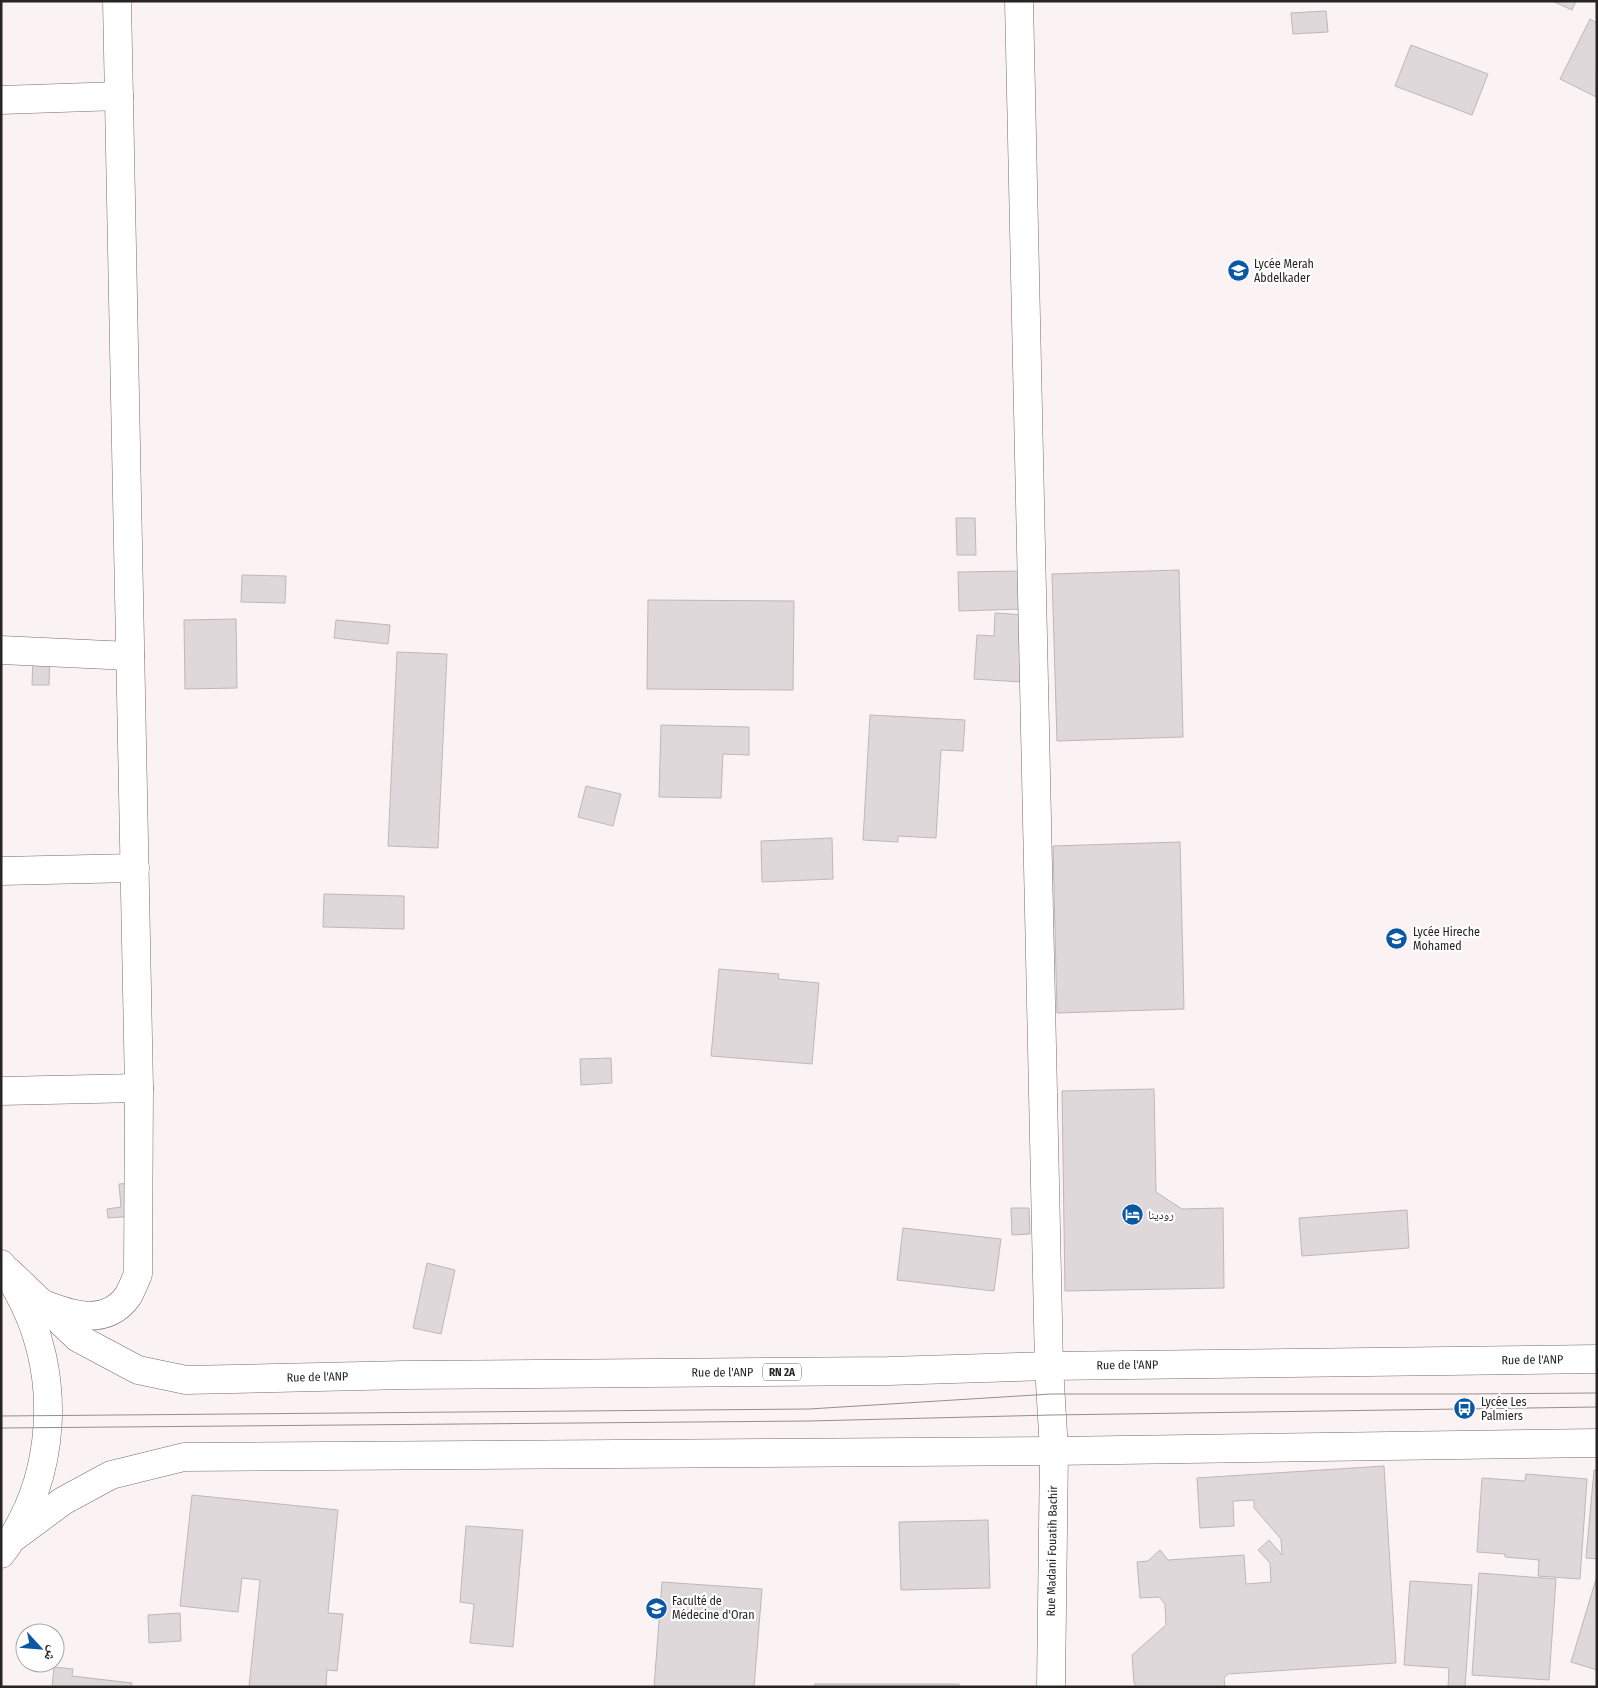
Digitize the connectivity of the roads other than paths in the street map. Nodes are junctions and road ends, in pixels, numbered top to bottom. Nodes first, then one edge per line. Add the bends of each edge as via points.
1 (117, 1) edge
2 (1019, 1) edge
3 (119, 96) junction
4 (1, 100) edge
5 (1, 650) edge
6 (130, 656) junction
7 (134, 868) junction
8 (1, 871) edge
9 (139, 1088) junction
10 (1, 1091) edge
11 (3, 1266) edge
12 (42, 1303) junction
13 (1597, 1359) edge
14 (1049, 1366) junction
15 (1597, 1443) edge
16 (1054, 1451) junction
17 (7, 1546) edge
18 (1051, 1687) edge

1 - 3 main road
2 - 14 main road, Rue Madani Fouatih Bachir
3 - 4 main road
3 - 6 main road
5 - 6 main road
6 - 7 main road
7 - 8 main road
7 - 9 main road
9 - 10 main road
9 - 12 main road via 138,1274 128,1296 112,1312 84,1317
11 - 12 main road, Rue de l'ANP / RN 2A
11 - 17 main road via 28,1309 42,1354 49,1402 46,1449 34,1496
12 - 14 main road, Rue de l'ANP / RN 2A via 78,1338 138,1370 186,1380
13 - 14 main road, Rue de l'ANP / RN 2A
14 - 16 main road, Rue Madani Fouatih Bachir
15 - 16 main road
16 - 17 main road via 184,1457 111,1475 63,1501
16 - 18 main road, Rue Madani Fouatih Bachir

